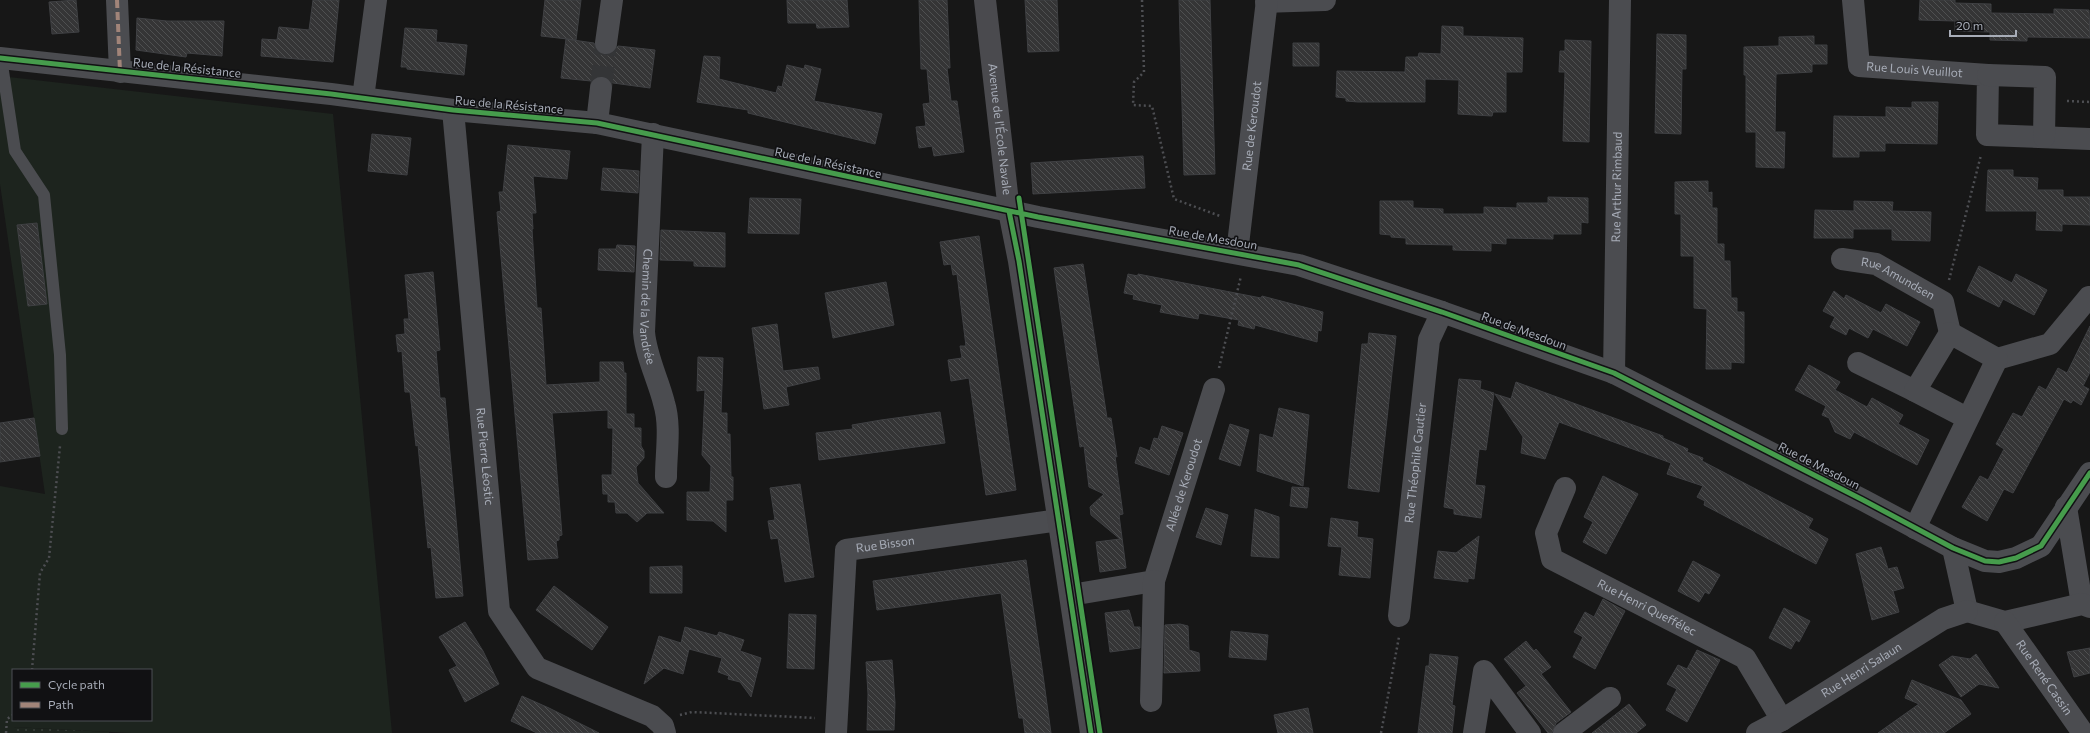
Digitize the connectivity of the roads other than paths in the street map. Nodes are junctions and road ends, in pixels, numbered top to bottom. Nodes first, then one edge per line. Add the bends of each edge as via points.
1 (117, 0) edge
2 (376, 0) edge
3 (612, 0) edge
4 (985, 0) edge
5 (1325, 0) edge
6 (1620, 0) edge
7 (1853, 0) edge
8 (1267, 1) edge
9 (606, 43) tunnel mouth
10 (1, 58) edge
11 (120, 72) junction
12 (1988, 75) junction
13 (601, 88) tunnel mouth
14 (363, 98) junction
15 (453, 110) junction
16 (597, 123) junction
17 (653, 134) junction
18 (2044, 137) junction
19 (2090, 139) edge
20 (1009, 211) junction
21 (1242, 253) junction
22 (1842, 259) dead end
23 (2089, 297) edge
24 (1442, 312) junction
25 (1950, 334) junction
26 (1996, 359) junction
27 (1858, 363) dead end
28 (1614, 373) junction
29 (1214, 389) road end
30 (1915, 391) junction
31 (1966, 418) junction
32 (62, 429) road end
33 (2090, 473) edge
34 (666, 477) dead end
35 (1565, 488) dead end
36 (2066, 507) junction
37 (1059, 520) junction
38 (1915, 528) junction
39 (1953, 548) junction
40 (1154, 581) junction
41 (1070, 595) junction
42 (2086, 606) edge
43 (1967, 611) junction
44 (1399, 616) road end
45 (2005, 622) junction
46 (1610, 698) dead end
47 (1152, 702) dead end
48 (1782, 720) junction
49 (658, 723) edge
50 (836, 726) edge
51 (1091, 733) edge
52 (1474, 733) edge
53 (1530, 733) edge
54 (1564, 733) edge
55 (1757, 733) edge
56 (2083, 733) edge

1 - 11 street
2 - 14 street
3 - 9 street
4 - 20 street, Avenue de l'École Navale
5 - 8 street
6 - 28 street, Rue Arthur Rimbaud
7 - 12 street, Rue Louis Veuillot via 1859,66
8 - 21 street, Rue de Keroudot
10 - 11 street, Rue de la Résistance
10 - 32 lane via 15,151 44,195 60,355
11 - 14 street, Rue de la Résistance
12 - 18 street, Rue Louis Veuillot via 2045,77
12 - 18 street via 1987,135
13 - 16 street
14 - 15 street, Rue de la Résistance
15 - 16 street, Rue de la Résistance
15 - 49 street, Rue Pierre Léostic via 499,611 537,668
16 - 17 street, Rue de la Résistance
17 - 20 street, Rue de la Résistance
17 - 34 street, Chemin de la Vandrée via 644,332 645,346 665,403
18 - 19 street
20 - 21 street, Rue de Mesdoun
20 - 37 street, Avenue de l'École Navale
21 - 24 street, Rue de Mesdoun via 1299,265
22 - 25 street, Rue Amundsen via 1876,264 1943,302
23 - 26 street via 2050,344
24 - 28 street, Rue de Mesdoun
24 - 44 street, Rue Théophile Gautier via 1429,340
25 - 26 street
25 - 30 street
26 - 31 street
27 - 30 street
28 - 38 street, Rue de Mesdoun
29 - 40 street, Allée de Keroudot
30 - 31 street
31 - 38 street
33 - 36 street
35 - 48 street, Rue Henri Queffélec via 1546,533 1552,559 1745,658
36 - 39 street, Rue de Mesdoun via 2041,546 2016,558 2000,562 1971,557
36 - 42 street
37 - 41 street, Avenue de l'École Navale
37 - 50 street, Rue Bisson via 846,550
38 - 39 street, Rue de Mesdoun
39 - 43 street
40 - 41 street
40 - 47 street, Allée de Keroudot
41 - 51 street, Avenue de l'École Navale
42 - 45 street
43 - 45 street
43 - 48 street, Rue Henri Salaun via 1943,620
45 - 56 street, Rue René Cassin
46 - 54 street
48 - 55 street, Rue Henri Salaun
52 - 53 street via 1484,672

